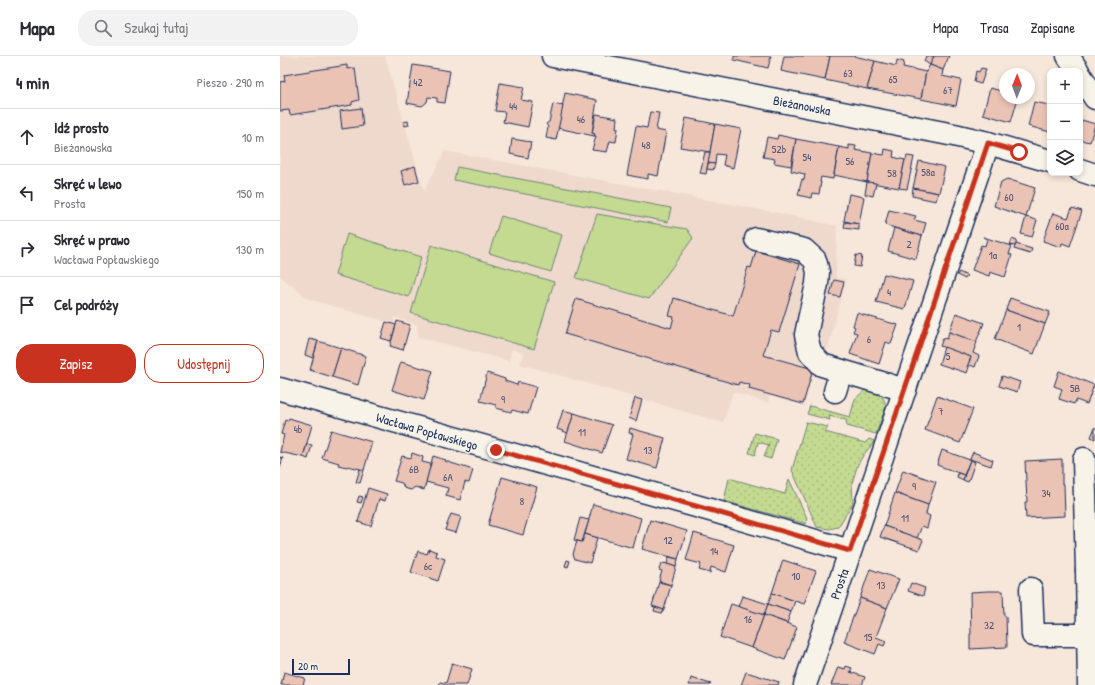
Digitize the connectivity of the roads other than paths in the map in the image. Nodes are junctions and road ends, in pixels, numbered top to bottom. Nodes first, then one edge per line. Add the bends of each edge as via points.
1 (553, 56) edge
2 (1068, 56) edge
3 (1076, 68) edge
4 (1083, 80) edge
5 (1095, 98) edge
6 (988, 143) junction
7 (1047, 160) edge
8 (1083, 171) edge
9 (1095, 174) edge
10 (756, 239) dead end
11 (841, 371) junction
12 (280, 389) edge
13 (905, 390) junction
14 (835, 391) dead end
15 (1084, 459) dead end
16 (850, 551) junction
17 (1091, 570) edge
18 (1031, 589) dead end
19 (1088, 635) junction
20 (806, 685) edge
21 (1089, 685) edge

1 - 6 street, Bieżanowska
2 - 3 street
4 - 5 street
6 - 7 street, Bieżanowska
6 - 13 street, Prosta
8 - 9 street
10 - 11 street via 804,250 815,260 817,284 806,335 810,352 822,365
11 - 13 street
11 - 14 street
12 - 16 street, Wacława Popławskiego
13 - 16 street, Prosta
15 - 17 street
16 - 20 street, Prosta
17 - 19 street
18 - 19 street via 1033,635
19 - 21 street

